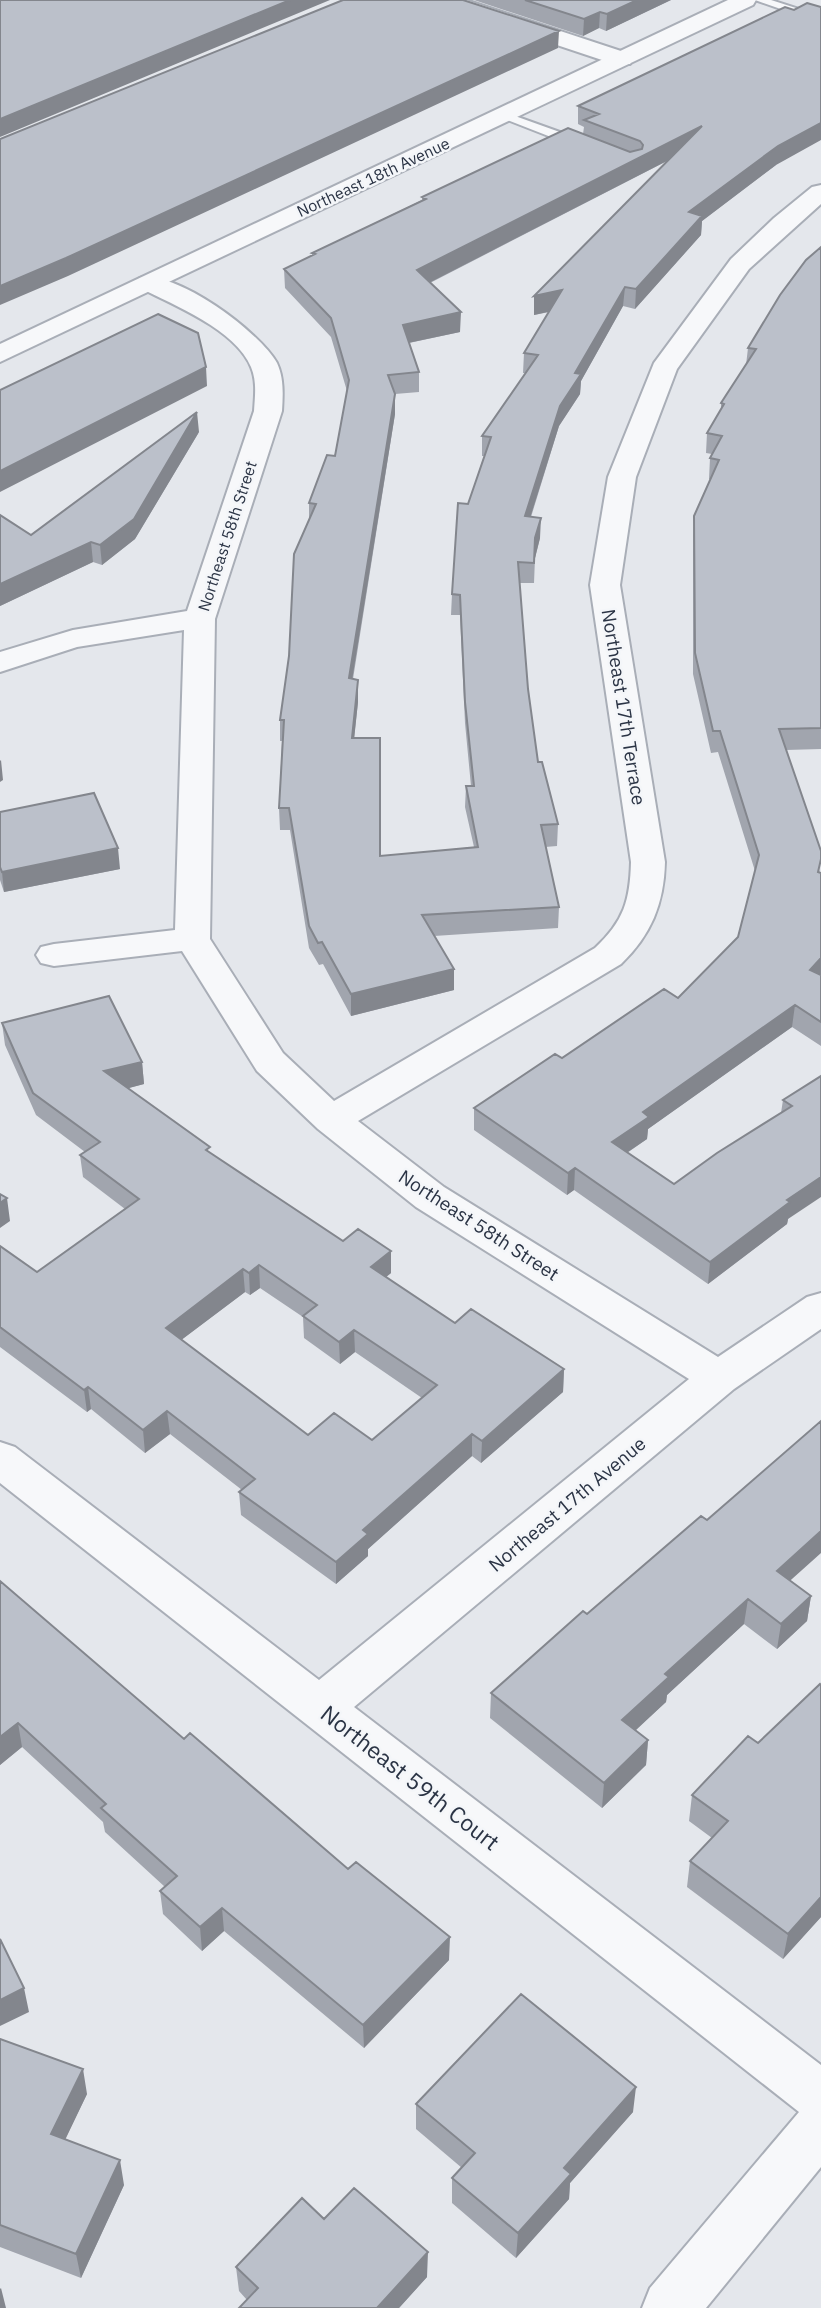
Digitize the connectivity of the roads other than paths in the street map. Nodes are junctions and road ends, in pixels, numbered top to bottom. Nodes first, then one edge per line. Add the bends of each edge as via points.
1 (445, 0) edge
2 (744, 0) edge
3 (760, 0) edge
4 (821, 20) edge
5 (622, 59) junction
6 (504, 115) junction
7 (596, 150) edge
8 (821, 192) edge
9 (149, 283) junction
10 (0, 354) edge
11 (200, 619) junction
12 (0, 663) edge
13 (192, 939) junction
14 (54, 955) dead end
15 (331, 1120) junction
16 (821, 1308) edge
17 (719, 1378) junction
18 (0, 1459) edge
19 (319, 1708) junction
20 (821, 2097) edge
21 (821, 2126) edge
22 (670, 2308) edge

1 - 5 street
2 - 5 street, Northeast 18th Avenue
3 - 4 lane
5 - 6 street, Northeast 18th Avenue
6 - 7 lane
6 - 9 street, Northeast 18th Avenue
8 - 15 street, Northeast 17th Terrace via 740,264 664,369 622,477 605,585 648,862 648,892 639,919 627,940 608,956
9 - 10 street, Northeast 18th Avenue
9 - 11 street, Northeast 58th Street via 246,340 264,363 269,385 268,411
11 - 12 street via 97,632
11 - 13 street, Northeast 58th Street
13 - 14 street
13 - 15 street, Northeast 58th Street via 271,1062
15 - 17 street, Northeast 58th Street via 430,1197
16 - 17 street, Northeast 17th Avenue
17 - 19 street, Northeast 17th Avenue
18 - 19 street, Northeast 59th Court
19 - 20 street, Northeast 59th Court
21 - 22 street

